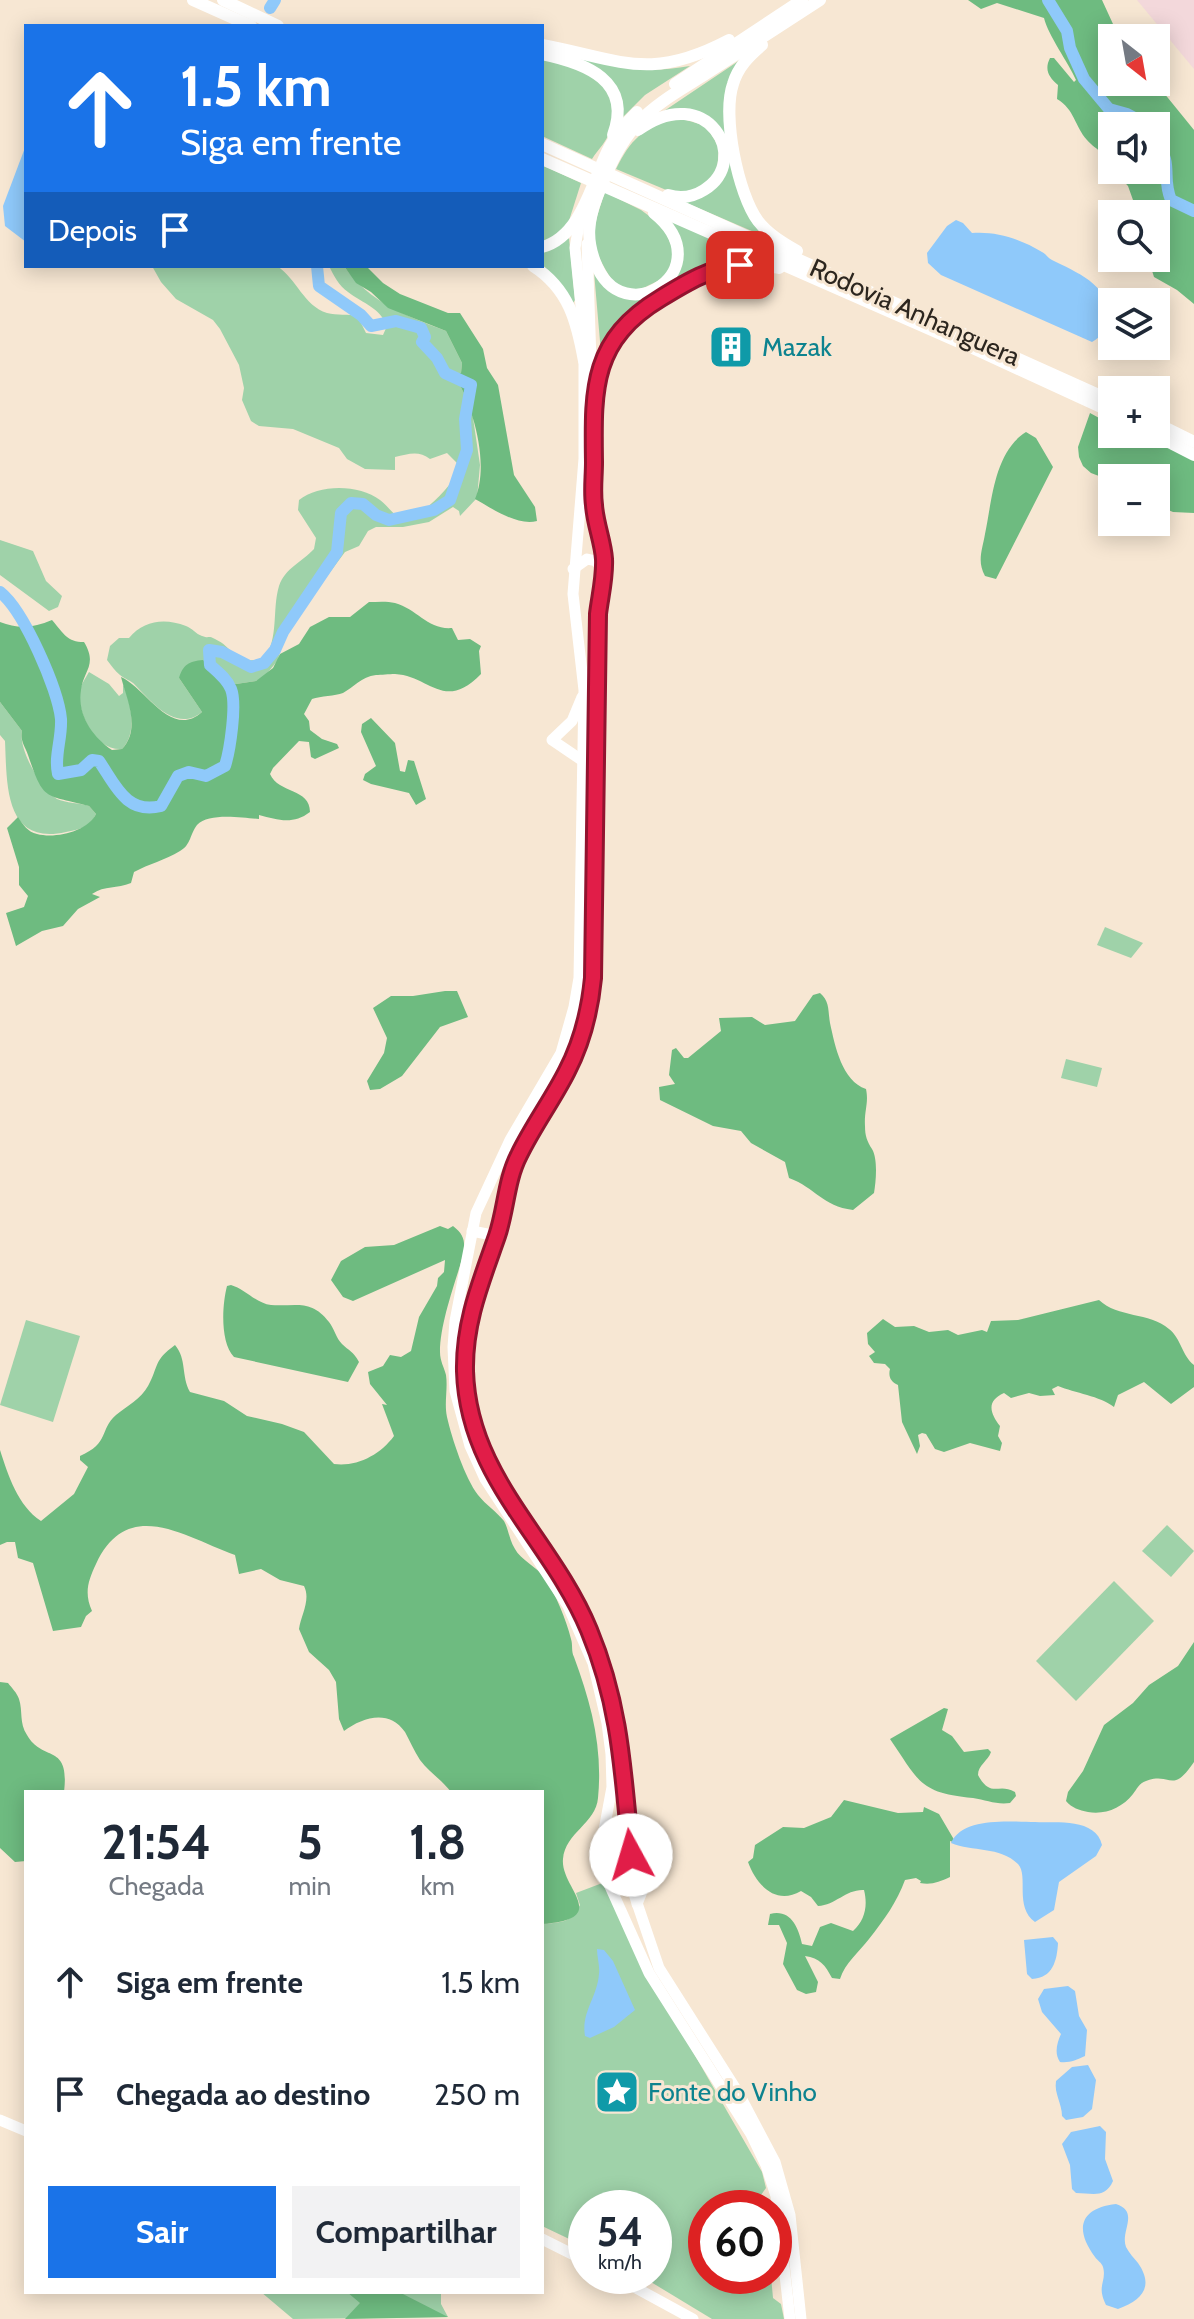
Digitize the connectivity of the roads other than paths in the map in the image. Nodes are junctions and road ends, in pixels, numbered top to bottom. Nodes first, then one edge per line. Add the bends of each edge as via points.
1 (193, 0) edge
2 (223, 0) edge
3 (820, 0) edge
4 (800, 5) edge
5 (240, 7) junction
6 (247, 24) edge
7 (274, 24) edge
8 (287, 24) edge
9 (544, 45) edge
10 (544, 55) edge
11 (544, 145) edge
12 (614, 149) junction
13 (544, 159) edge
14 (628, 189) junction
15 (590, 199) junction
16 (588, 231) junction
17 (544, 246) edge
18 (536, 268) edge
19 (847, 286) junction
20 (584, 361) junction
21 (1098, 395) edge
22 (1098, 405) edge
23 (592, 427) junction
24 (1170, 430) edge
25 (1194, 442) edge
26 (1170, 443) edge
27 (1194, 455) edge
28 (573, 569) junction
29 (603, 570) junction
30 (584, 690) junction
31 (583, 761) junction
32 (476, 1213) junction
33 (498, 1230) junction
34 (472, 1231) junction
35 (627, 1825) junction
36 (630, 1850) junction
37 (649, 1850) dead end
38 (600, 1852) junction
39 (651, 1869) dead end
40 (630, 1877) junction
41 (607, 1881) junction
42 (637, 1905) junction
43 (0, 2120) edge
44 (24, 2130) edge
45 (544, 2240) edge
46 (568, 2252) edge
47 (647, 2294) edge
48 (693, 2319) edge
49 (790, 2319) edge
50 (801, 2319) edge

1 - 6 highway
2 - 5 highway
3 - 4 highway
4 - 9 highway via 704,53 674,62 622,64
4 - 12 highway via 650,101 634,115
4 - 19 highway via 737,73 729,102 732,136 745,193 759,222
5 - 7 highway
5 - 8 highway
10 - 12 highway via 590,68 607,83 617,112
11 - 14 highway, Rodovia Anhanguera
12 - 14 highway via 652,121 677,112 705,120 723,146 716,180 699,193 676,197
12 - 15 highway
13 - 14 highway, Rodovia Anhanguera
14 - 16 highway via 664,221 676,241 676,269 666,284 637,295 614,289 598,269
14 - 19 highway, Rodovia Anhanguera
15 - 16 highway
15 - 17 highway via 564,236
15 - 20 main road via 575,248
16 - 23 main road
18 - 20 highway via 569,303
19 - 21 highway, Rodovia Anhanguera
19 - 22 highway, Rodovia Anhanguera
19 - 23 highway via 752,264 693,278 642,311 612,344 596,380
20 - 28 main road via 583,489
23 - 29 main road via 593,503
24 - 25 highway
26 - 27 highway
28 - 29 main road via 592,559
28 - 30 main road
29 - 33 main road via 590,1003 567,1070 518,1155
30 - 31 main road
30 - 31 main road via 572,721 552,740
31 - 32 main road via 574,1007 561,1053 510,1140
32 - 33 main road via 491,1217
32 - 34 main road
33 - 34 main road
33 - 35 main road via 468,1324 465,1374 472,1420 496,1479 571,1593 589,1630 610,1689 623,1754
34 - 38 main road via 455,1321 455,1391 485,1479 568,1606 593,1663 611,1754 612,1787
35 - 36 main road
35 - 37 main road
36 - 38 main road
36 - 40 main road
38 - 41 main road
39 - 42 main road
40 - 41 main road
40 - 42 main road
41 - 49 main road via 649,1973 766,2165 776,2196
42 - 50 main road via 659,1968 754,2118 775,2162 790,2215
43 - 44 main road
45 - 46 main road
47 - 48 main road

